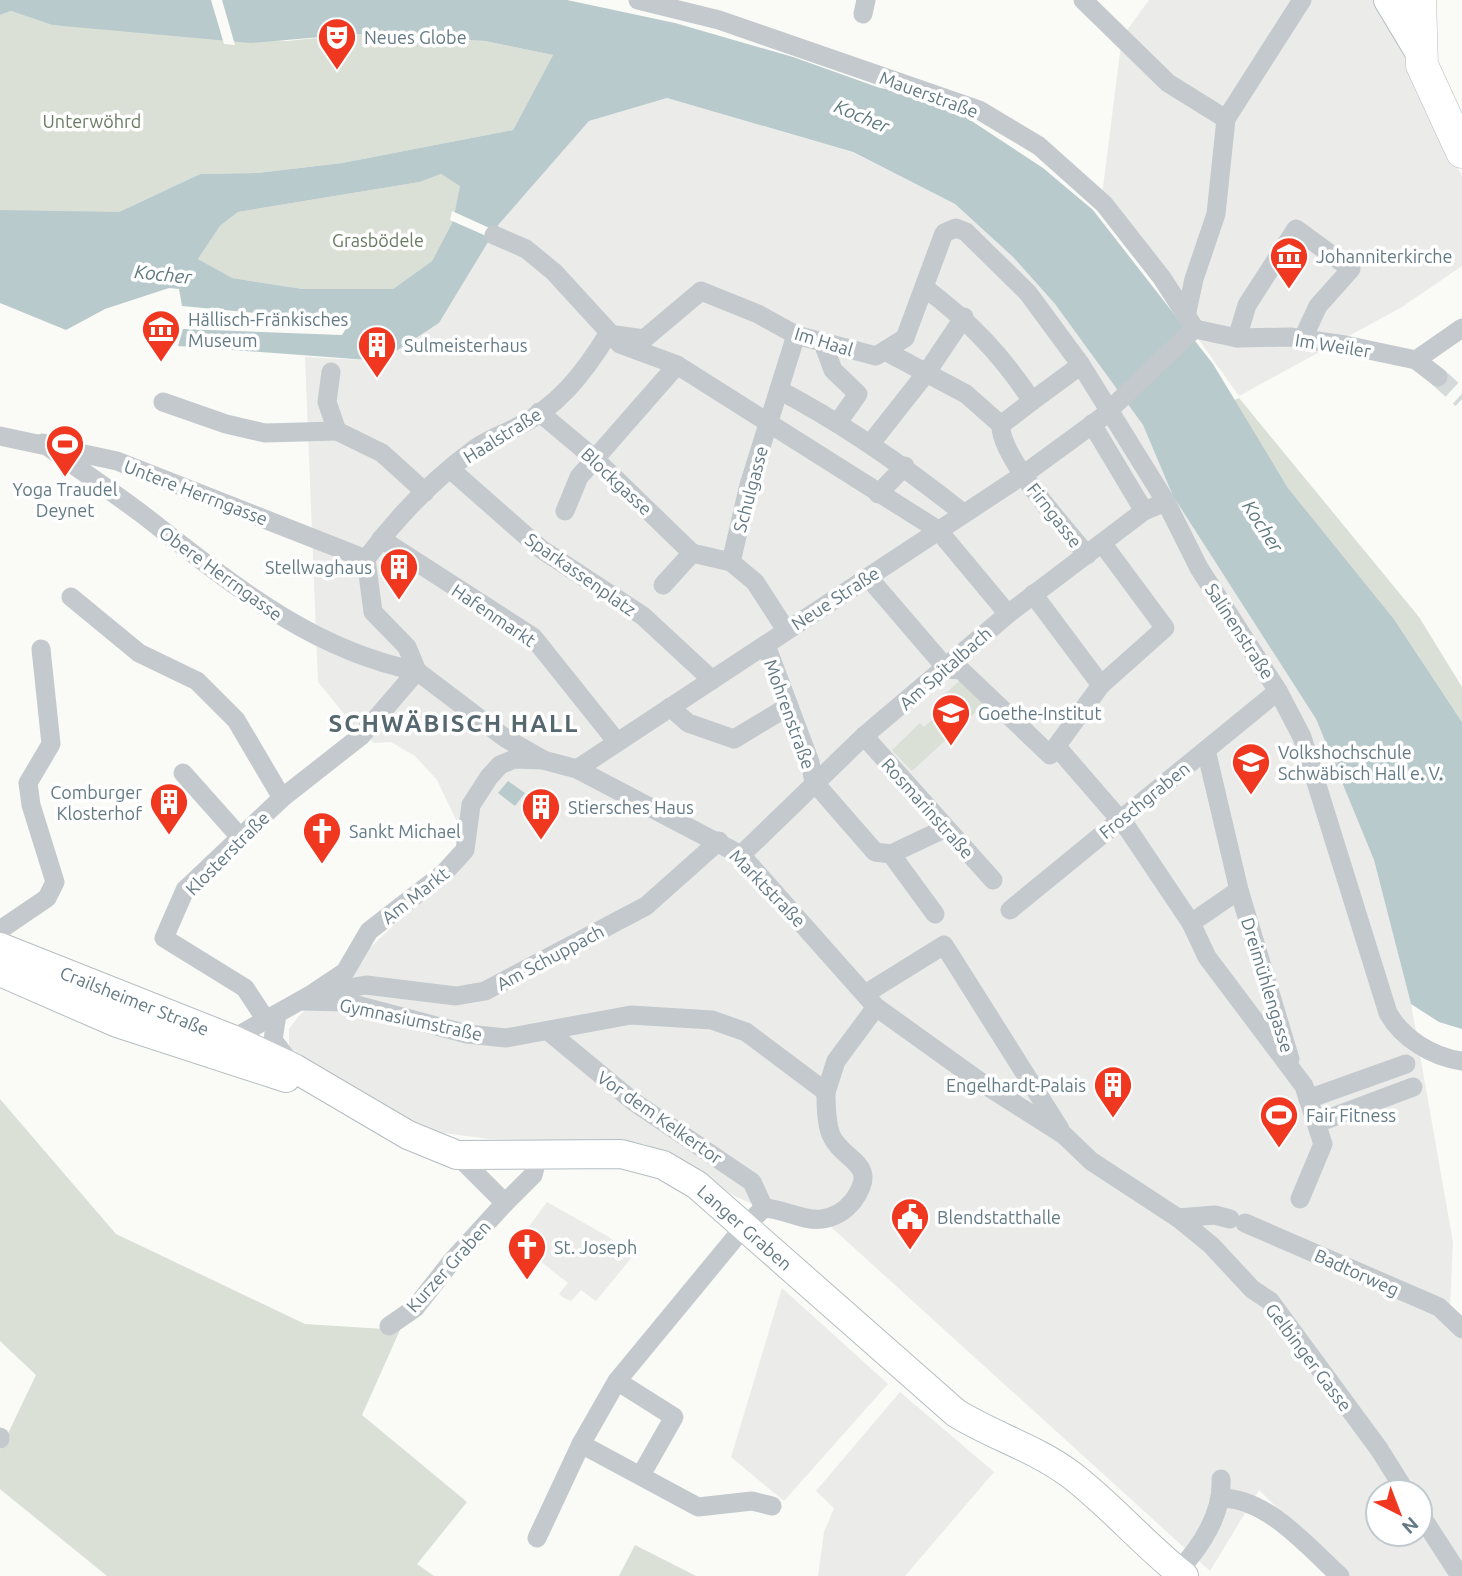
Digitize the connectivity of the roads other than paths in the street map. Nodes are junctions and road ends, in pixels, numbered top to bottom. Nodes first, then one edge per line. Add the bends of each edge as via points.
1 (638, 0) edge
2 (1083, 0) edge
3 (1302, 0) edge
4 (1388, 0) edge
5 (1420, 0) edge
6 (1421, 55) junction
7 (1226, 119) junction
8 (1462, 152) edge
9 (494, 235) dead end
10 (926, 288) junction
11 (964, 317) junction
12 (1191, 326) junction
13 (1462, 328) edge
14 (608, 334) junction
15 (796, 335) junction
16 (1237, 338) junction
17 (1303, 338) junction
18 (823, 343) junction
19 (887, 352) junction
20 (1416, 360) junction
21 (677, 365) junction
22 (1081, 365) junction
23 (331, 372) dead end
24 (928, 372) junction
25 (1438, 377) tunnel mouth
26 (779, 390) junction
27 (1032, 401) junction
28 (163, 402) dead end
29 (539, 412) junction
30 (1096, 421) junction
31 (839, 422) junction
32 (768, 424) junction
33 (1001, 425) junction
34 (337, 432) junction
35 (0, 436) edge
36 (43, 443) junction
37 (871, 443) junction
38 (594, 458) junction
39 (905, 466) junction
40 (450, 469) junction
41 (1023, 475) junction
42 (425, 492) junction
43 (878, 494) junction
44 (1166, 502) junction
45 (565, 511) dead end
46 (1144, 511) junction
47 (963, 513) junction
48 (938, 530) junction
49 (381, 540) junction
50 (1094, 549) junction
51 (692, 552) junction
52 (366, 559) junction
53 (731, 562) junction
54 (868, 576) junction
55 (663, 585) dead end
56 (1032, 594) junction
57 (71, 597) dead end
58 (1008, 614) junction
59 (786, 630) junction
60 (766, 645) junction
61 (41, 649) dead end
62 (947, 669) junction
63 (417, 671) junction
64 (712, 680) junction
65 (1101, 685) junction
66 (1278, 691) junction
67 (789, 706) junction
68 (670, 707) junction
69 (864, 736) junction
70 (617, 742) junction
71 (1057, 747) junction
72 (1206, 750) junction
73 (543, 760) junction
74 (577, 769) junction
75 (183, 773) dead end
76 (814, 782) junction
77 (282, 798) junction
78 (1120, 820) junction
79 (946, 828) junction
80 (240, 837) junction
81 (719, 841) junction
82 (891, 853) junction
83 (741, 855) junction
84 (993, 880) dead end
85 (1239, 890) junction
86 (1010, 910) dead end
87 (935, 914) dead end
88 (1191, 923) junction
89 (0, 930) edge
90 (0, 947) edge
91 (0, 972) edge
92 (307, 998) junction
93 (870, 1000) junction
94 (271, 1017) junction
95 (548, 1031) junction
96 (232, 1039) junction
97 (194, 1050) junction
98 (1462, 1061) edge
99 (1406, 1065) dead end
100 (294, 1068) junction
101 (1293, 1069) junction
102 (1413, 1087) dead end
103 (333, 1092) junction
104 (826, 1092) junction
105 (1308, 1099) junction
106 (1317, 1123) junction
107 (1064, 1135) junction
108 (457, 1156) junction
109 (538, 1156) junction
110 (1300, 1199) dead end
111 (505, 1203) junction
112 (764, 1208) junction
113 (1178, 1218) junction
114 (744, 1227) junction
115 (389, 1326) dead end
116 (1462, 1329) edge
117 (617, 1381) junction
118 (581, 1444) junction
119 (641, 1475) junction
120 (1397, 1478) edge
121 (772, 1506) dead end
122 (1434, 1536) edge
123 (537, 1538) dead end
124 (1181, 1574) edge
125 (1340, 1576) edge
126 (1460, 1576) edge

1 - 12 street, Mauerstraße via 719,19 979,110 1039,146 1104,204 1162,278
2 - 7 street via 1168,83
3 - 7 street
4 - 6 main road
5 - 6 main road
6 - 8 main road
7 - 12 street via 1216,214 1194,279
9 - 14 street via 526,249 554,272
10 - 11 street
10 - 19 street via 905,338
10 - 22 street, Salinenstraße via 940,239 950,229 966,232 1028,293
11 - 24 street
11 - 27 street via 1006,362
12 - 16 street, Im Weiler
12 - 30 street, Neue Straße, bridge
13 - 20 street
14 - 15 street, Im Haal via 644,339 701,290
14 - 21 street via 620,344
14 - 29 street, Haalstraße via 575,383
15 - 18 street, Im Haal
15 - 26 street, Schulgasse
16 - 17 street, Im Weiler
16 - 17 street via 1247,305 1296,229 1351,269 1318,306
17 - 20 street, Im Weiler
18 - 19 street, Im Haal via 876,356
18 - 31 street via 833,370 858,394
19 - 24 street via 922,373
20 - 25 street
21 - 32 street
21 - 38 street
22 - 27 street
22 - 44 street, Salinenstraße
23 - 34 street via 327,402
24 - 33 street via 966,394
24 - 37 street
26 - 31 street
26 - 32 street, Schulgasse
27 - 33 street
28 - 34 street via 265,433
29 - 38 street, Blockgasse
29 - 40 street, Haalstraße via 496,435
30 - 41 street, Neue Straße
30 - 46 street
31 - 37 street
32 - 43 street
32 - 53 street, Schulgasse
33 - 41 street, Firngasse via 1000,434
34 - 42 street via 382,453
35 - 36 street, Untere Herrngasse
36 - 52 street, Untere Herrngasse via 117,461
36 - 63 street, Obere Herrngasse via 262,606 379,664
37 - 39 street
38 - 45 street via 579,477
38 - 51 street, Blockgasse
39 - 43 street
39 - 47 street
40 - 42 street, Haalstraße
40 - 64 street, Sparkassenplatz via 541,549 643,617
41 - 47 street, Neue Straße
41 - 50 street, Firngasse
42 - 49 street, Haalstraße
43 - 48 street
44 - 46 street, Am Spitalbach
44 - 66 street, Salinenstraße via 1199,568
46 - 50 street, Am Spitalbach
47 - 48 street, Neue Straße
48 - 54 street, Neue Straße
48 - 58 street
49 - 52 street, Haalstraße
49 - 70 street, Hafenmarkt via 533,637
50 - 56 street, Am Spitalbach
50 - 65 street, Firngasse via 1164,628
51 - 53 street
51 - 55 street
52 - 63 street via 373,612 407,647
53 - 59 street via 755,582
54 - 59 street, Neue Straße
54 - 62 street
56 - 58 street, Am Spitalbach
56 - 65 street
57 - 77 street via 139,653 198,681 236,720
58 - 62 street, Am Spitalbach
59 - 60 street, Neue Straße
60 - 64 street, Neue Straße
60 - 67 street, Mohrenstraße
61 - 89 street via 51,744 28,783 55,882 47,898
62 - 69 street, Am Spitalbach
62 - 71 street via 961,670 1050,755
63 - 73 street via 505,738
63 - 77 street, Klosterstraße via 375,722
64 - 68 street, Neue Straße
65 - 71 street
66 - 72 street, Froschgraben
66 - 98 street, Salinenstraße via 1301,737 1388,1013 1397,1029 1426,1048
67 - 68 street via 734,739 688,723
67 - 76 street, Mohrenstraße
68 - 70 street, Neue Straße
69 - 76 street, Am Spitalbach
69 - 79 street, Rosmarinstraße
70 - 74 street, Neue Straße
71 - 78 street, Dreimühlengasse
72 - 78 street, Froschgraben
72 - 85 street, Dreimühlengasse
73 - 74 street, Am Markt
73 - 92 street, Am Markt via 514,759 500,765 471,805 466,850 444,873 369,931 345,972
74 - 81 street, Marktstraße
75 - 80 street
76 - 82 street, Mohrenstraße via 875,852
76 - 83 street, Am Spitalbach
77 - 80 street, Klosterstraße
78 - 86 street, Froschgraben
78 - 88 street, Dreimühlengasse
79 - 82 street
79 - 84 street, Rosmarinstraße
80 - 94 street, Klosterstraße via 185,890 164,938 245,988
81 - 83 street, Marktstraße
81 - 92 street, Am Schuppach via 646,906 485,991 456,996 366,985
82 - 87 street
83 - 93 street, Marktstraße
85 - 88 street, Dreimühlengasse
85 - 101 street, Dreimühlengasse
88 - 101 street, Dreimühlengasse via 1207,957
90 - 96 main road, Crailsheimer Straße
91 - 97 main road, Crailsheimer Straße via 117,1023
92 - 94 street, Gymnasiumstraße
92 - 95 street, Gymnasiumstraße via 345,1002 467,1034 506,1038
93 - 104 street via 836,1061
93 - 107 street, Gelbinger Gasse via 982,1083
93 - 107 street, Gelbinger Gasse via 915,962 944,945
94 - 96 street, Gymnasiumstraße
94 - 100 street via 274,1040
95 - 104 street, Gymnasiumstraße via 631,1015 712,1020 746,1032
95 - 112 street, Vor dem Kelkertor via 634,1102 752,1182
96 - 97 main road, Crailsheimer Straße
96 - 100 main road, Langer Graben
97 - 103 main road, Crailsheimer Straße
99 - 105 street
100 - 103 main road, Langer Graben
101 - 105 street
102 - 106 street
103 - 108 main road, Langer Graben via 408,1135
104 - 112 street via 831,1136 861,1168 864,1179 859,1192 844,1212 821,1220
105 - 106 street
106 - 110 street via 1323,1144
107 - 113 street, Gelbinger Gasse via 1091,1161
108 - 109 main road, Langer Graben
108 - 111 street
109 - 111 street, Kurzer Graben via 533,1175
109 - 114 main road, Langer Graben via 621,1154 663,1165 697,1185
111 - 115 street, Kurzer Graben via 415,1308
112 - 114 street
113 - 116 street, Badtorweg via 1216,1215 1237,1221 1439,1307
113 - 120 street, Gelbinger Gasse via 1270,1301
114 - 117 street
114 - 124 main road, Langer Graben via 956,1413 1070,1474
117 - 118 street
117 - 119 street via 674,1417
118 - 119 street
118 - 123 street
119 - 121 street via 698,1507 752,1501
122 - 126 street
124 - 125 street via 1195,1553 1222,1488 1287,1528

